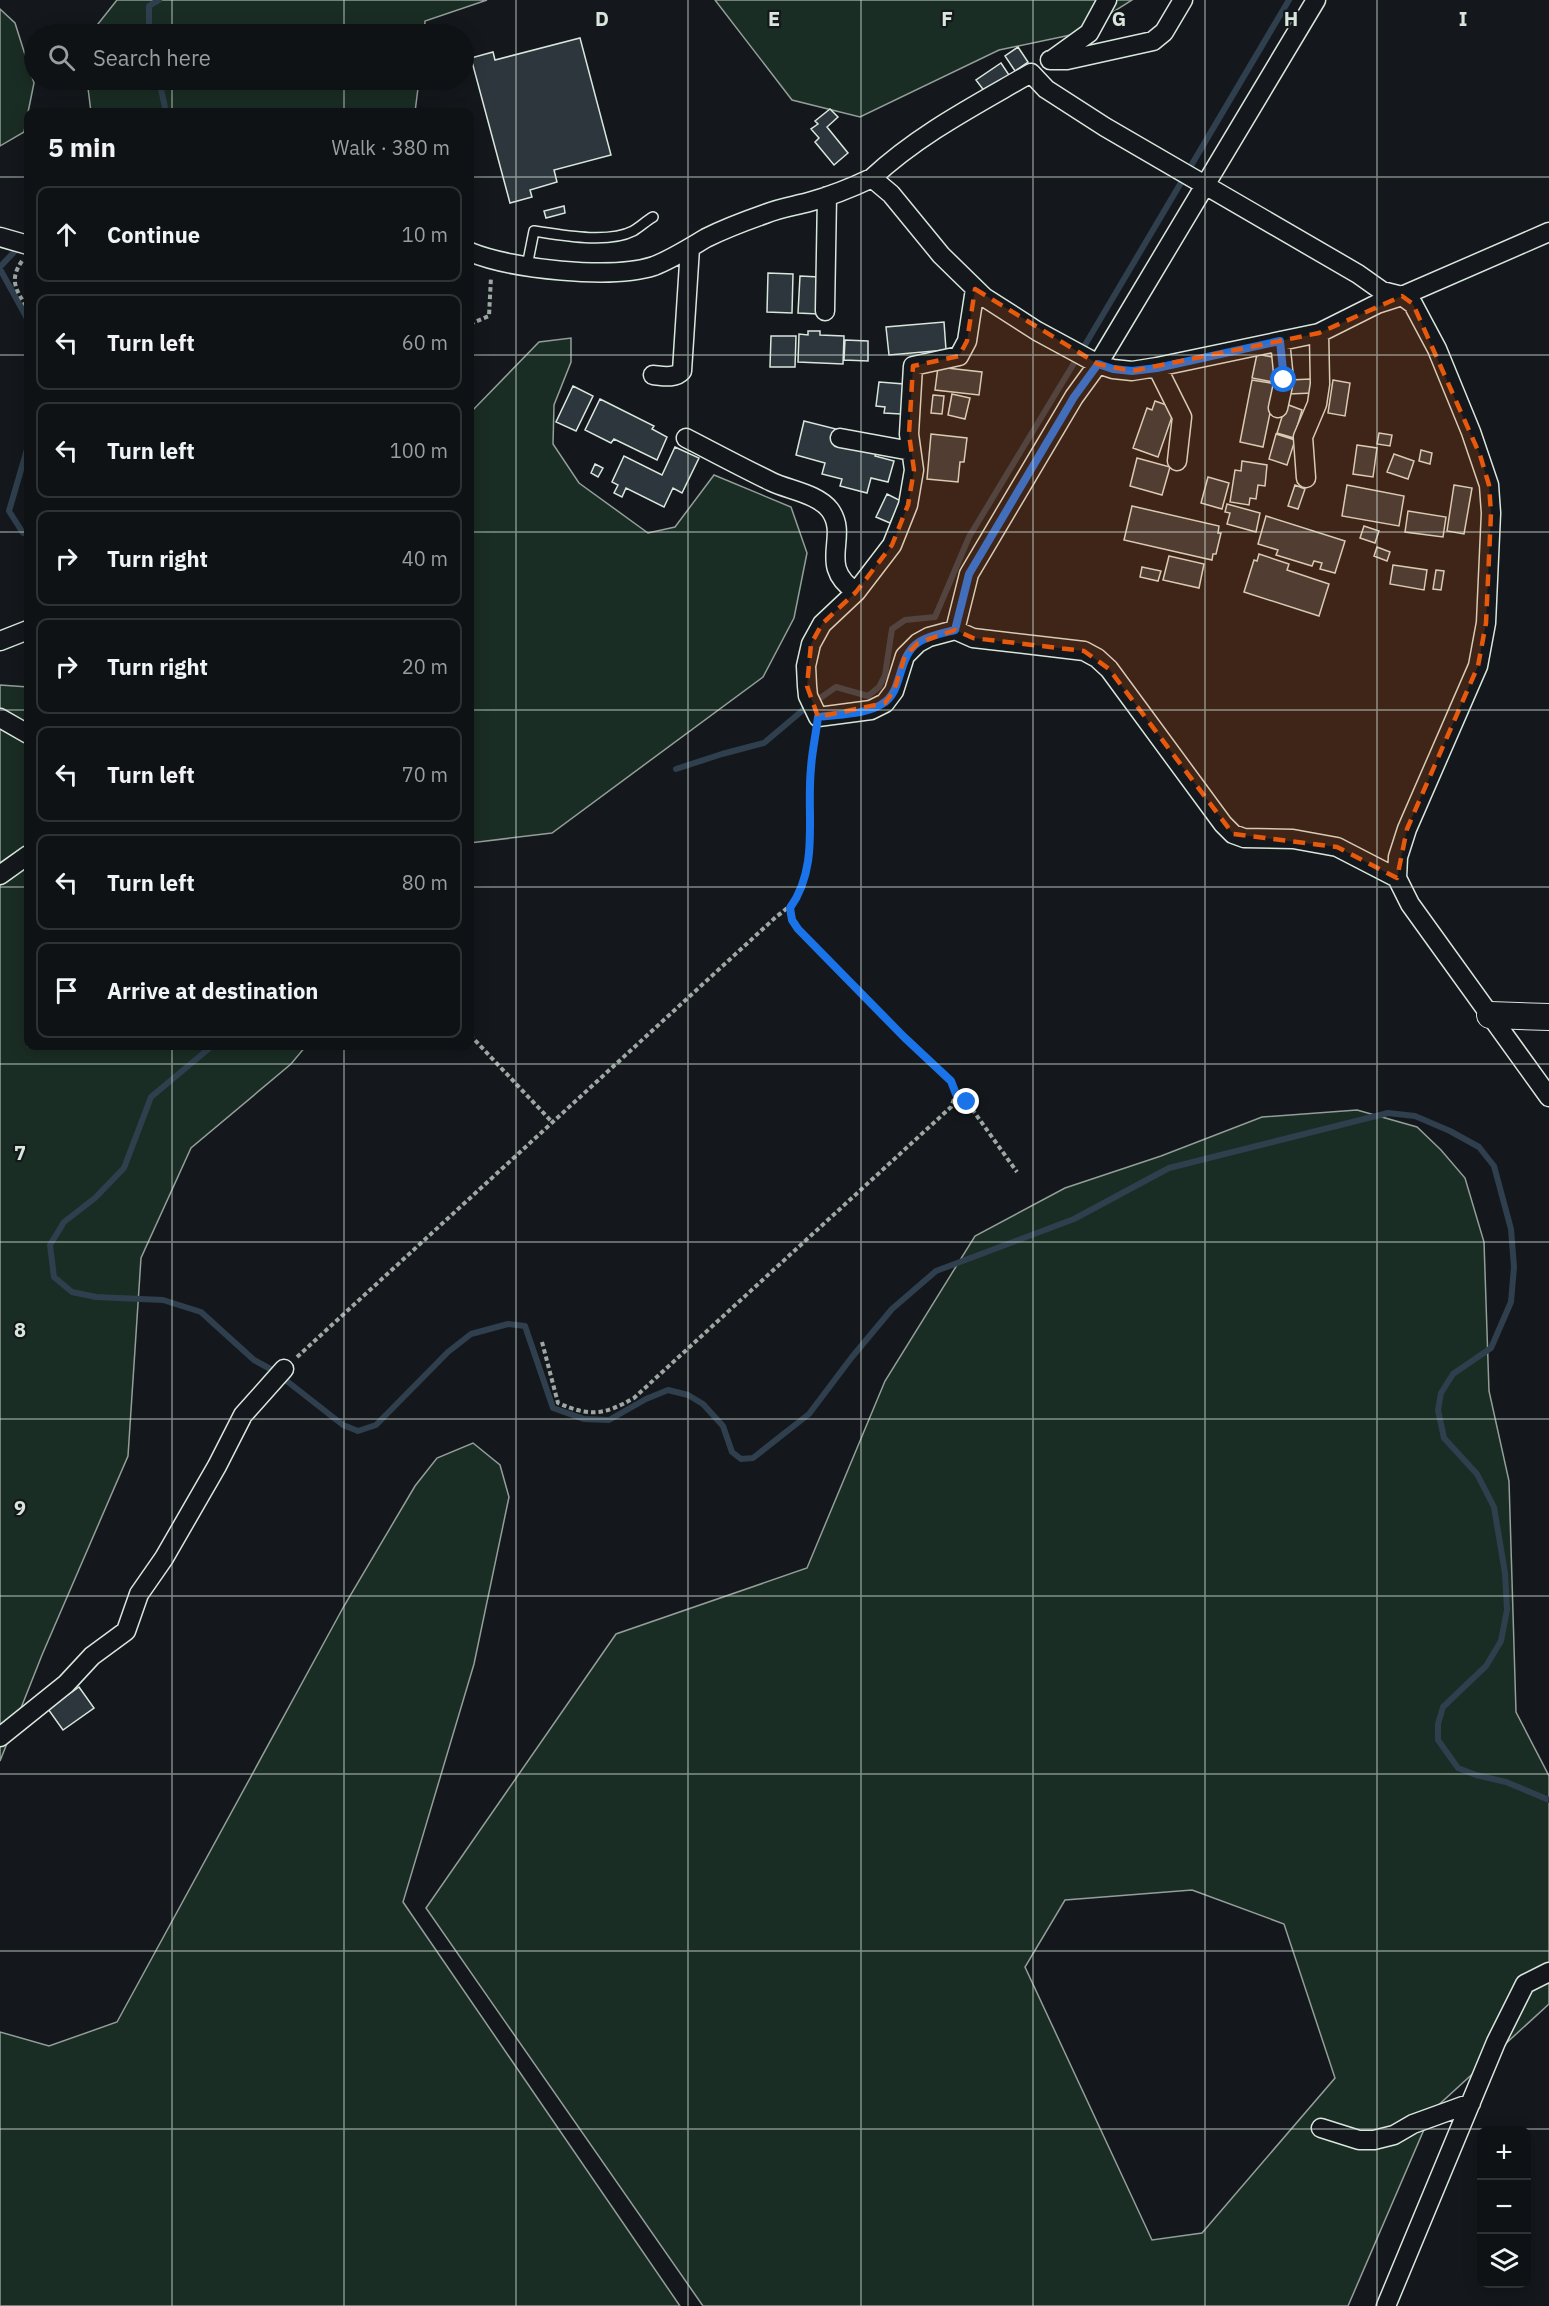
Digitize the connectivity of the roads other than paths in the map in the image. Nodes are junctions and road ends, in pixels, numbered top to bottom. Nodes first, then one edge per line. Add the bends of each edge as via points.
1 (1107, 0) edge
2 (1183, 0) edge
3 (1316, 0) edge
4 (1050, 60) junction
5 (1031, 73) junction
6 (1193, 177) junction
7 (872, 178) junction
8 (827, 196) junction
9 (653, 217) dead end
10 (1549, 232) edge
11 (0, 237) edge
12 (24, 244) edge
13 (690, 248) junction
14 (474, 253) edge
15 (527, 266) junction
16 (975, 289) junction
17 (1402, 296) junction
18 (825, 311) dead end
19 (1319, 333) junction
20 (1280, 341) junction
21 (1092, 361) junction
22 (1157, 368) junction
23 (653, 375) dead end
24 (1278, 408) dead end
25 (686, 438) dead end
26 (840, 438) dead end
27 (910, 451) junction
28 (1177, 461) dead end
29 (1306, 478) dead end
30 (856, 592) junction
31 (955, 630) junction
32 (24, 632) edge
33 (0, 642) edge
34 (0, 718) edge
35 (24, 732) edge
36 (24, 858) edge
37 (0, 875) edge
38 (1397, 879) junction
39 (1490, 1015) junction
40 (1549, 1017) edge
41 (1549, 1097) edge
42 (280, 1374) road end
43 (0, 1737) edge
44 (1549, 1972) edge
45 (1470, 2103) junction
46 (1321, 2128) dead end
47 (1386, 2306) edge

1 - 4 street via 1089,33
2 - 4 street via 1164,32 1153,40 1067,60
3 - 6 street
4 - 5 street
5 - 6 street via 1046,89 1105,127
5 - 7 street via 907,148
6 - 17 street via 1382,291
6 - 21 street
7 - 8 street
7 - 16 street via 891,194
8 - 13 street via 768,212
8 - 18 street
9 - 15 lane via 619,235 577,238 534,231
10 - 17 street
11 - 12 street
13 - 15 street via 654,266 633,271
13 - 23 street via 682,371 671,376
14 - 15 street
16 - 21 street via 1037,332
16 - 27 street via 967,341 959,356 913,366
17 - 19 street
17 - 38 street via 1413,304 1422,319 1471,432 1490,485 1491,513 1486,623 1478,666 1407,829 1398,857
19 - 20 street
19 - 29 street via 1317,404 1303,437
20 - 22 street
20 - 24 street via 1284,380
21 - 22 street via 1113,369
21 - 31 street via 969,574
22 - 28 street via 1182,417
25 - 30 street via 829,509 835,520 837,573 843,584
26 - 27 street
27 - 30 street via 914,470 908,505 892,546
30 - 31 street via 822,624 811,644 806,666 814,707 871,710 885,703 894,691 905,656 929,637
31 - 38 street via 973,638 1084,651 1109,669 1233,834 1337,847
32 - 33 street
34 - 35 street
36 - 37 street
38 - 39 street via 1410,904
39 - 40 street
39 - 41 street
42 - 43 street via 243,1415 164,1558 139,1594 126,1630
44 - 45 street via 1525,1984
45 - 46 street via 1374,2140 1359,2140
45 - 47 street

